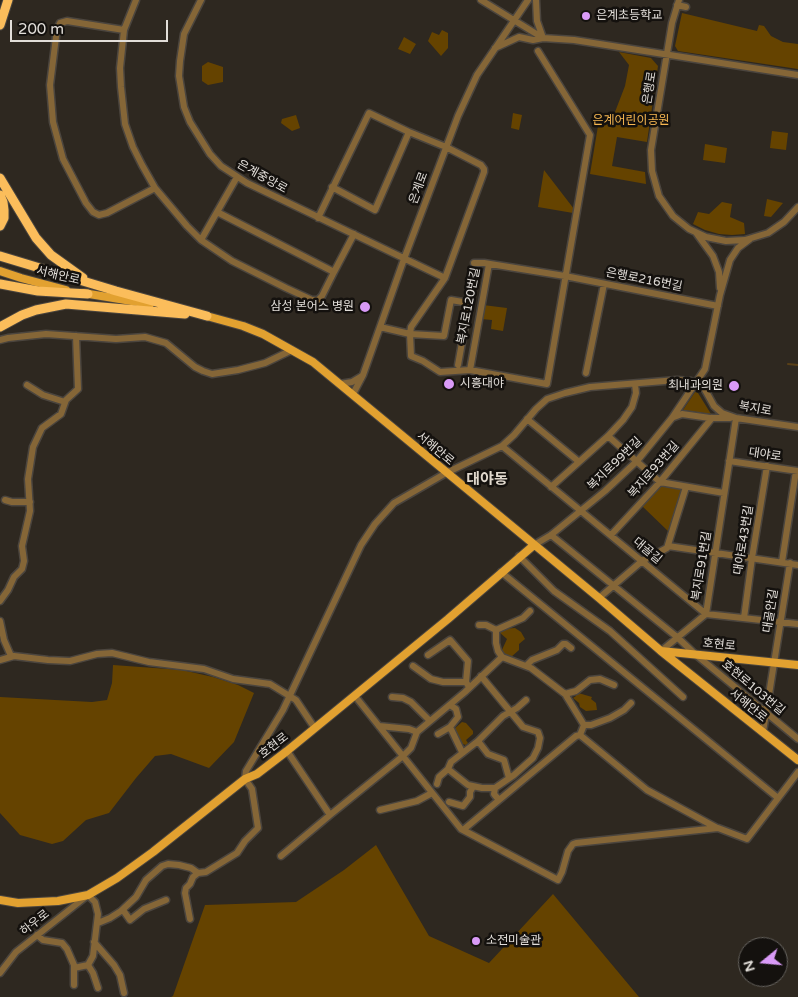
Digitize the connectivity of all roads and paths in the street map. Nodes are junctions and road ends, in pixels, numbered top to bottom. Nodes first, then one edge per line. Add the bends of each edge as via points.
1 (7, 0) edge
2 (136, 0) edge
3 (201, 0) edge
4 (480, 0) edge
5 (528, 0) edge
6 (536, 0) edge
7 (678, 2) edge
8 (686, 8) dead end
9 (0, 12) edge
10 (513, 20) junction
11 (0, 25) edge
12 (124, 30) junction
13 (544, 38) junction
14 (494, 48) junction
15 (538, 51) dead end
16 (666, 55) junction
17 (798, 75) edge
18 (409, 132) junction
19 (446, 147) junction
20 (0, 178) edge
21 (237, 178) junction
22 (155, 188) junction
23 (332, 188) junction
24 (0, 195) edge
25 (798, 207) edge
26 (217, 212) junction
27 (318, 218) junction
28 (0, 226) edge
29 (694, 232) junction
30 (354, 234) junction
31 (750, 239) junction
32 (201, 240) junction
33 (0, 256) edge
34 (404, 259) junction
35 (474, 263) dead end
36 (489, 264) junction
37 (0, 271) edge
38 (334, 272) junction
39 (565, 276) junction
40 (445, 278) junction
41 (0, 284) edge
42 (604, 284) junction
43 (116, 292) junction
44 (88, 294) junction
45 (720, 295) junction
46 (718, 306) junction
47 (207, 316) junction
48 (0, 327) edge
49 (380, 327) junction
50 (410, 334) junction
51 (76, 336) junction
52 (0, 340) edge
53 (292, 350) junction
54 (458, 365) dead end
55 (470, 370) junction
56 (586, 374) dead end
57 (362, 375) junction
58 (696, 383) junction
59 (340, 384) junction
60 (635, 384) junction
61 (27, 385) dead end
62 (353, 394) junction
63 (65, 402) junction
64 (672, 418) junction
65 (712, 418) junction
66 (736, 418) junction
67 (527, 419) junction
68 (798, 427) edge
69 (608, 436) junction
70 (502, 446) junction
71 (578, 461) junction
72 (637, 461) junction
73 (729, 461) junction
74 (767, 466) junction
75 (797, 471) edge
76 (446, 474) junction
77 (660, 482) junction
78 (551, 487) junction
79 (686, 487) junction
80 (724, 493) junction
81 (5, 500) dead end
82 (30, 502) junction
83 (580, 511) junction
84 (551, 535) junction
85 (611, 535) junction
86 (534, 545) junction
87 (668, 546) junction
88 (715, 552) junction
89 (519, 556) junction
90 (752, 558) junction
91 (642, 561) junction
92 (782, 562) junction
93 (790, 564) junction
94 (798, 565) edge
95 (501, 572) junction
96 (614, 586) junction
97 (599, 598) junction
98 (0, 601) edge
99 (530, 611) dead end
100 (706, 614) junction
101 (744, 618) junction
102 (0, 621) edge
103 (780, 622) junction
104 (798, 624) edge
105 (479, 625) dead end
106 (496, 630) junction
107 (677, 637) junction
108 (571, 648) dead end
109 (661, 651) junction
110 (695, 654) junction
111 (428, 655) dead end
112 (11, 656) junction
113 (502, 657) junction
114 (0, 660) edge
115 (775, 662) junction
116 (798, 664) edge
117 (413, 666) dead end
118 (526, 666) junction
119 (481, 676) junction
120 (614, 684) dead end
121 (468, 685) junction
122 (565, 694) junction
123 (290, 696) junction
124 (355, 696) junction
125 (392, 697) dead end
126 (683, 697) dead end
127 (526, 700) dead end
128 (631, 703) dead end
129 (450, 705) junction
130 (509, 711) junction
131 (766, 713) junction
132 (430, 721) junction
133 (584, 725) junction
134 (379, 726) junction
135 (314, 727) junction
136 (450, 727) junction
137 (416, 732) junction
138 (763, 732) junction
139 (438, 734) dead end
140 (580, 735) junction
141 (798, 739) edge
142 (478, 741) junction
143 (287, 751) junction
144 (462, 752) junction
145 (403, 756) junction
146 (798, 759) edge
147 (448, 770) junction
148 (798, 772) edge
149 (245, 778) junction
150 (509, 778) junction
151 (437, 784) dead end
152 (473, 787) junction
153 (495, 788) junction
154 (432, 793) junction
155 (778, 798) junction
156 (499, 800) junction
157 (449, 802) dead end
158 (380, 810) dead end
159 (330, 815) junction
160 (718, 828) junction
161 (463, 830) junction
162 (281, 856) dead end
163 (198, 873) junction
164 (88, 895) junction
165 (0, 900) edge
166 (166, 900) dead end
167 (122, 910) junction
168 (190, 920) dead end
169 (98, 923) junction
170 (37, 935) junction
171 (94, 942) junction
172 (88, 965) junction
173 (74, 968) junction
174 (0, 972) edge
175 (74, 985) dead end
176 (98, 988) dead end
177 (124, 993) dead end

1 - 9 highway
1 - 11 highway
2 - 12 street
3 - 21 street, 은계중앙로 via 189,22 181,48 184,107 198,139 221,166
4 - 10 street
5 - 10 street, 은계로
6 - 13 street via 537,21
7 - 8 street
7 - 16 street, 은행로
10 - 13 street
10 - 14 street, 은계로
12 - 22 street via 120,68 125,124 133,147
12 - 22 street via 67,21 58,25 50,85 53,122 63,159 93,212 99,215 107,213
13 - 14 street, 은행로 via 517,38
13 - 16 street, 은행로 via 598,43
14 - 19 street, 은계로 via 477,75
15 - 39 street via 590,135
16 - 17 street, 은행로
16 - 29 street, 은행로 via 652,150 652,175 666,207
18 - 19 street
18 - 23 street via 369,114
18 - 23 street via 376,210
19 - 34 street, 은계로
19 - 40 street via 485,170
20 - 43 highway via 36,238 51,254 79,276
21 - 26 street
21 - 27 street, 은계중앙로
22 - 32 street
23 - 27 street
24 - 28 highway via 4,202 4,218
25 - 31 street, 은행로 via 779,226
26 - 32 street
26 - 38 street
27 - 30 street, 은계중앙로
29 - 31 street, 은행로 via 722,241
29 - 45 street via 713,256 719,272
30 - 34 street, 은계중앙로
30 - 38 street
31 - 45 street via 731,257
32 - 38 street via 232,261 312,300 322,296
33 - 43 highway
34 - 40 street, 은계중앙로
34 - 49 street, 은계로
35 - 36 street
36 - 39 street, 복지로120번길
36 - 55 street, 복지로120번길
37 - 44 main road, 서해안로
39 - 42 street, 은행로216번길
39 - 55 street via 547,384
40 - 50 street via 411,327
41 - 44 highway via 38,291
42 - 46 street, 은행로216번길
42 - 56 street
43 - 47 highway
44 - 47 main road, 서해안로
45 - 46 street
46 - 58 street via 705,369
47 - 48 highway via 66,304 29,312
47 - 53 main road, 서해안로 via 263,334
49 - 50 street
49 - 57 street, 은계로
50 - 54 street via 444,336 451,300 469,304
50 - 55 street via 411,356 440,372
51 - 52 street via 46,334
51 - 53 street via 152,338 170,346 203,372 212,374 265,363
51 - 63 street via 79,387
53 - 59 main road, 서해안로
57 - 59 street via 352,382
57 - 62 street, 은계로
58 - 60 street via 684,380
58 - 64 street, 복지로99번길
58 - 66 street, 복지로 via 704,388 719,411
59 - 62 main road, 서해안로
60 - 67 street via 590,387 558,395 547,399
60 - 69 street via 632,406
61 - 63 street via 43,395
62 - 76 main road, 서해안로
63 - 82 street via 61,414 42,428 33,447 28,474
64 - 65 street via 682,414
64 - 72 street, 복지로99번길
65 - 66 street
65 - 77 street, 복지로93번길
66 - 68 street, 복지로
66 - 73 street, 복지로91번길
67 - 70 street
67 - 71 street
69 - 71 street
69 - 72 street
70 - 76 street
70 - 78 street, 대골길
71 - 78 street
72 - 77 street
72 - 83 street, 복지로99번길
73 - 74 street, 대야로
73 - 80 street, 복지로91번길
74 - 75 street, 대야로
74 - 90 street, 대야로43번길
75 - 92 street
76 - 86 main road, 서해안로
76 - 123 street via 394,503 375,524 361,545
77 - 79 street
77 - 85 street, 복지로93번길
78 - 83 street, 대골길
79 - 80 street
79 - 87 street
80 - 88 street, 복지로91번길
81 - 82 street
82 - 98 street via 22,546 23,566
83 - 84 street, 복지로99번길
83 - 85 street, 대골길
84 - 86 street, 복지로99번길
84 - 96 street, 호현로103번길
85 - 91 street, 대골길
86 - 89 main road, 호현로
86 - 97 main road, 서해안로
87 - 88 street
87 - 91 street
88 - 90 street
88 - 100 street, 복지로91번길
89 - 95 main road, 호현로
89 - 126 street via 554,591 610,631
90 - 92 street
90 - 101 street, 대야로43번길
91 - 96 street
91 - 100 street, 대골길
92 - 93 street
93 - 94 street
93 - 103 street, 대골안길
95 - 124 main road, 호현로
95 - 155 street
96 - 97 street
96 - 107 street, 호현로103번길
97 - 109 main road, 서해안로
99 - 106 street via 523,618
100 - 101 street
100 - 107 street, 복지로91번길
101 - 103 street
102 - 112 street
103 - 104 street
103 - 115 street, 대골안길
105 - 106 street
106 - 113 street via 496,643
107 - 109 street, 복지로91번길
107 - 110 street, 호현로103번길
108 - 118 street via 563,644
109 - 110 main road, 호현로
109 - 138 main road, 서해안로
110 - 115 main road, 호현로
110 - 131 street, 호현로103번길
111 - 121 street via 450,640 468,661
112 - 114 street
112 - 123 street via 66,661 116,654 204,669 237,680 268,683
113 - 118 street
113 - 119 street
115 - 116 main road, 호현로
115 - 131 street
117 - 121 street via 431,679
118 - 122 street
119 - 121 street
119 - 130 street
120 - 122 street via 600,679 590,680 576,691
121 - 129 street
122 - 133 street
123 - 135 street
123 - 149 street
124 - 134 street
124 - 135 main road, 호현로
125 - 132 street via 411,702
127 - 130 street
128 - 133 street via 610,718
129 - 132 street
129 - 136 street via 456,709 458,717
130 - 142 street
130 - 150 street via 523,727 538,732 540,738 532,758
131 - 138 street
131 - 141 street, 호현로103번길
132 - 137 street
133 - 140 street
134 - 137 street
134 - 145 street
135 - 143 main road, 호현로
136 - 139 street
136 - 144 street
137 - 145 street via 411,748
138 - 146 main road, 서해안로
140 - 156 street
140 - 160 street via 647,790
142 - 144 street
142 - 150 street via 488,754 504,760
143 - 149 main road, 호현로 via 257,774
143 - 159 street
144 - 147 street via 451,762
145 - 154 street
145 - 159 street
147 - 151 street via 439,776
147 - 152 street
148 - 155 street
149 - 163 street via 252,789 258,828 237,853 206,872
149 - 164 main road, 호현로 via 153,852
150 - 153 street
152 - 153 street
152 - 157 street via 463,806
153 - 156 street via 494,794
154 - 158 street via 417,801
154 - 161 street
155 - 160 street via 747,839
156 - 161 street
159 - 162 street
160 - 161 street via 576,843 568,851 558,880
163 - 167 street via 179,865 162,866
163 - 168 street via 185,893
164 - 165 main road, 호현로 via 58,901 18,903
164 - 169 street via 95,902
164 - 170 street, 하우로
166 - 167 street via 144,909 130,920
167 - 169 street
169 - 171 street
170 - 173 street via 43,940 62,943
170 - 174 street, 하우로 via 16,952
171 - 172 street via 93,956
171 - 177 street via 120,975
172 - 173 street
172 - 176 street
173 - 175 street

